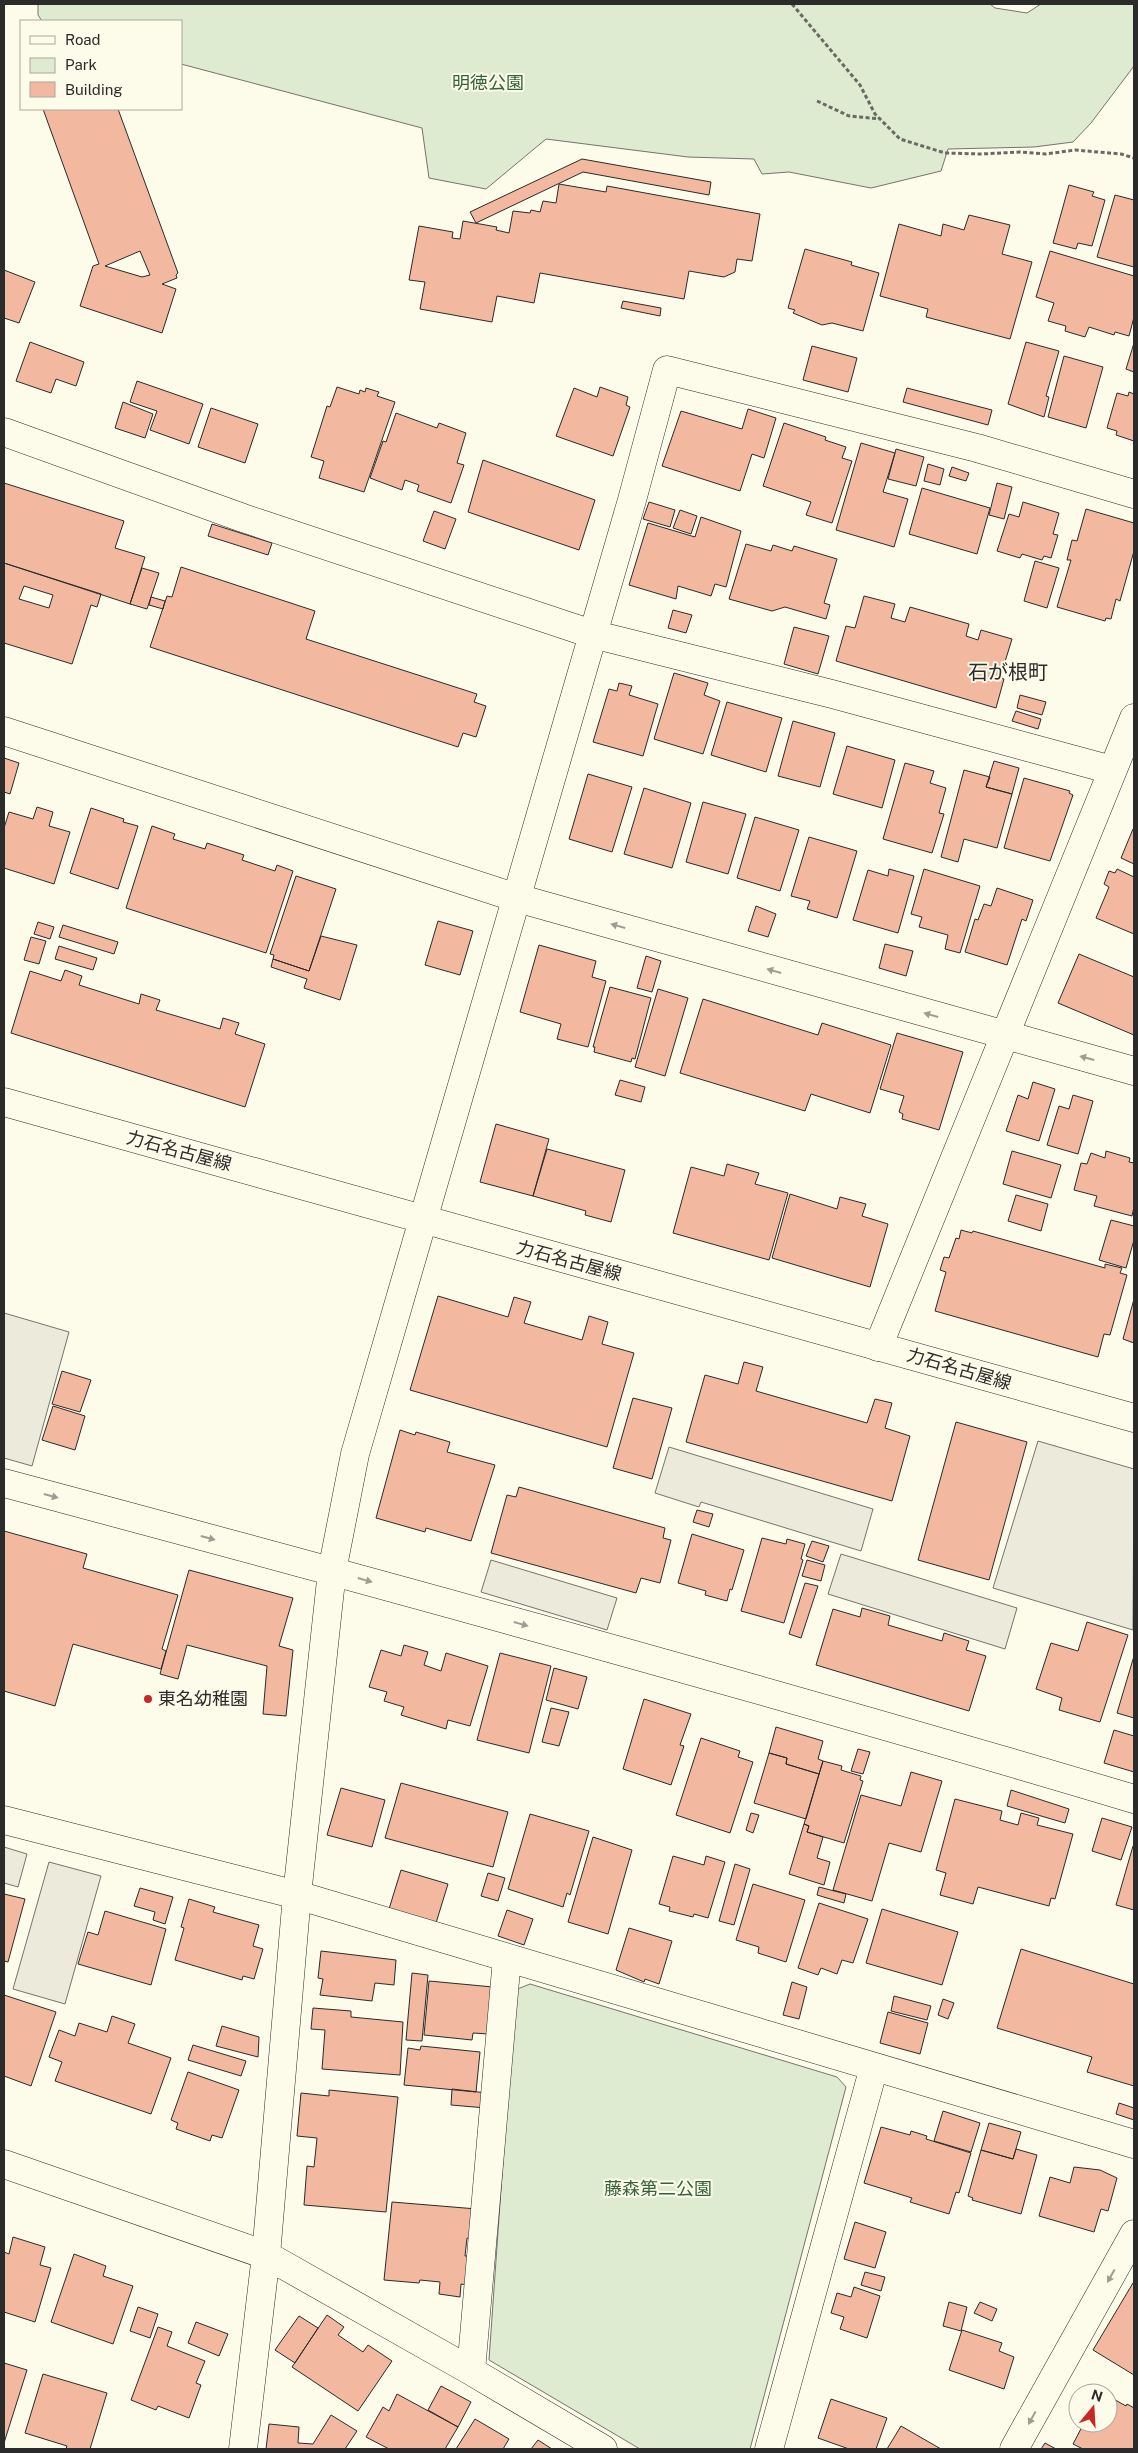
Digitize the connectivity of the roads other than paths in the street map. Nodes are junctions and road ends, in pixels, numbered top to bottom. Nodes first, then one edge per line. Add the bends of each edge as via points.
1 (4, 432) edge
2 (1134, 494) edge
3 (592, 634) junction
4 (1134, 718) edge
5 (4, 731) edge
6 (1112, 770) junction
7 (517, 898) junction
8 (1003, 1036) junction
9 (1134, 1071) edge
10 (4, 1102) edge
11 (422, 1221) junction
12 (878, 1347) junction
13 (1134, 1418) edge
14 (4, 1483) edge
15 (332, 1571) junction
16 (1134, 1799) edge
17 (4, 1820) edge
18 (297, 1895) junction
19 (507, 1958) junction
20 (874, 2067) junction
21 (1134, 2144) edge
22 (4, 2164) edge
23 (1134, 2234) edge
24 (266, 2255) junction
25 (471, 2371) junction
26 (242, 2449) edge
27 (603, 2449) edge
28 (769, 2449) edge
29 (1014, 2449) edge

1 - 3 street via 243,518
2 - 3 street via 977,448 667,370
3 - 6 street via 832,694
3 - 7 street
4 - 6 street
5 - 7 street
6 - 8 street
8 -> 7 street
7 - 11 street
9 -> 8 street
8 - 12 street
10 - 11 street, 力石名古屋線 via 351,1198
11 - 12 street, 力石名古屋線
11 - 15 street via 355,1454
12 - 13 street, 力石名古屋線
14 -> 15 street
15 -> 16 street via 936,1740
15 - 18 street
17 - 18 street
18 - 19 street
18 - 24 street
19 - 20 street
19 - 25 street
20 - 21 street
20 - 28 street
22 - 24 street
23 -> 29 street
24 - 25 street
24 - 26 street
25 - 27 street

